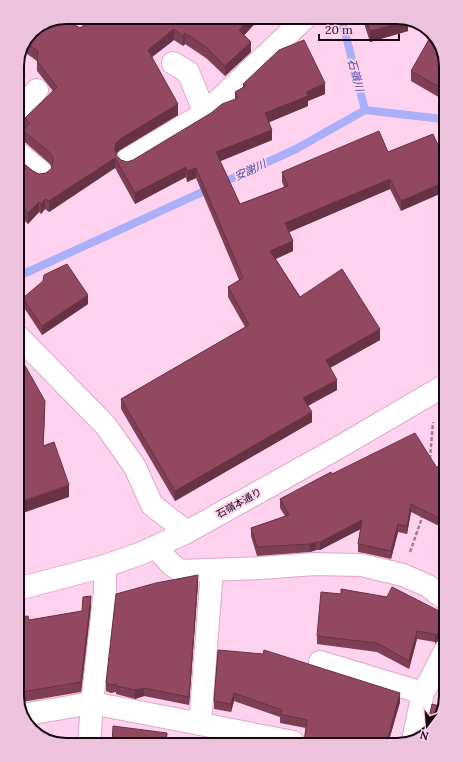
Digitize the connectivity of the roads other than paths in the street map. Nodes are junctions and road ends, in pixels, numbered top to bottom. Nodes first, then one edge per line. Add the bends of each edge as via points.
1 (299, 24) edge
2 (172, 63) dead end
3 (37, 90) dead end
4 (24, 108) edge
5 (205, 113) junction
6 (24, 158) edge
7 (127, 160) edge
8 (41, 172) edge
9 (24, 342) edge
10 (439, 389) edge
11 (187, 532) junction
12 (155, 547) junction
13 (105, 566) junction
14 (212, 570) junction
15 (24, 587) edge
16 (439, 594) edge
17 (320, 662) dead end
18 (439, 662) edge
19 (423, 693) junction
20 (92, 703) junction
21 (28, 714) edge
22 (200, 724) junction
23 (414, 735) edge
24 (89, 738) edge
25 (273, 738) edge

1 - 5 street
2 - 5 street via 188,72
3 - 4 street
5 - 7 street
6 - 8 street
9 - 11 street via 106,426 135,467 152,505
10 - 11 street, 石嶺本通り
11 - 12 street, 石嶺本通り
12 - 13 street, 石嶺本通り
12 - 14 street via 180,571
13 - 15 street, 石嶺本通り
13 - 20 street via 105,590
14 - 16 street via 314,564 361,565 403,575 428,586
14 - 22 street
17 - 19 street
18 - 19 street
19 - 23 street
20 - 21 street
20 - 22 street
20 - 24 street
22 - 25 street

